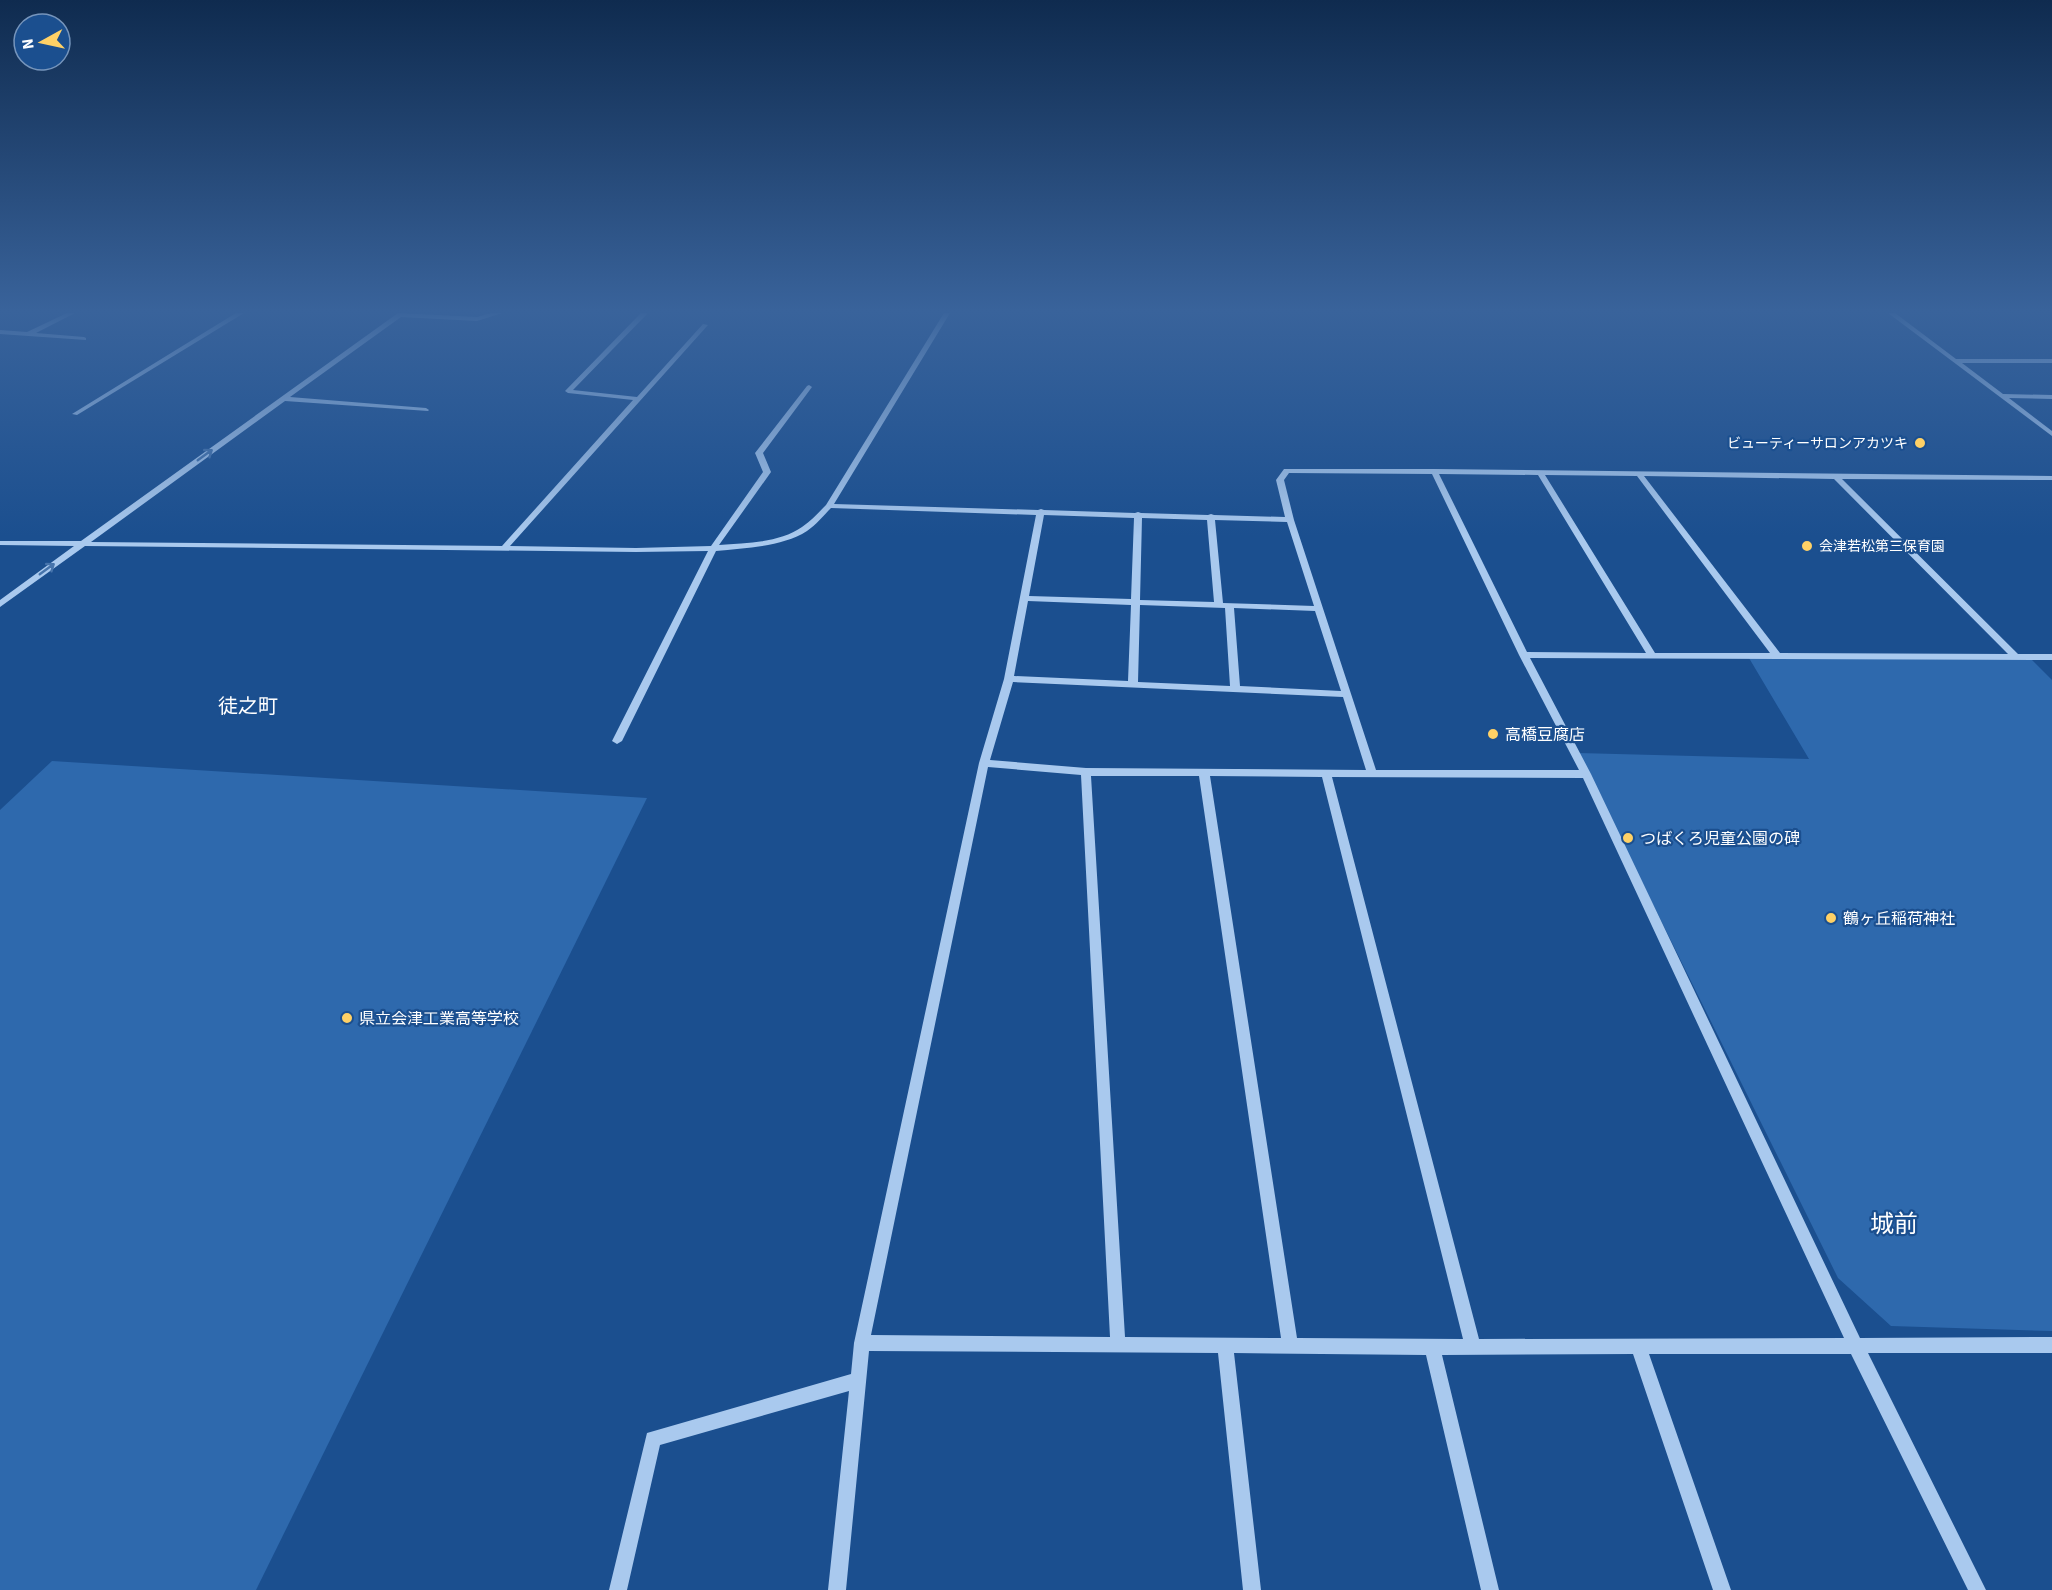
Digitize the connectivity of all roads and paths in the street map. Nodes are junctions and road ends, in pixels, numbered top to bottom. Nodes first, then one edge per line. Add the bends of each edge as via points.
1 (119, 387) edge
2 (299, 387) edge
3 (573, 387) edge
4 (650, 387) edge
5 (809, 387) dead end
6 (902, 387) edge
7 (1989, 387) edge
8 (2001, 396) junction
9 (2052, 397) edge
10 (283, 399) junction
11 (639, 399) junction
12 (426, 410) dead end
13 (75, 414) dead end
14 (2052, 434) edge
15 (1434, 471) junction
16 (1540, 472) junction
17 (1639, 474) junction
18 (1837, 478) junction
19 (2052, 478) edge
20 (829, 506) junction
21 (1041, 511) junction
22 (1138, 514) junction
23 (1211, 516) junction
24 (1290, 520) junction
25 (0, 543) edge
26 (83, 543) junction
27 (505, 547) junction
28 (714, 547) junction
29 (1025, 598) junction
30 (1136, 602) junction
31 (0, 604) edge
32 (1224, 605) junction
33 (1318, 609) junction
34 (1524, 655) junction
35 (1652, 655) junction
36 (1777, 656) junction
37 (2015, 657) junction
38 (2052, 657) edge
39 (1009, 679) junction
40 (1133, 685) junction
41 (1235, 689) junction
42 (1346, 694) junction
43 (617, 741) dead end
44 (984, 763) junction
45 (1086, 772) junction
46 (1204, 773) junction
47 (1326, 773) junction
48 (1372, 773) junction
49 (1586, 774) junction
50 (862, 1343) junction
51 (1118, 1345) junction
52 (2052, 1345) edge
53 (1225, 1346) junction
54 (1290, 1346) junction
55 (1638, 1346) junction
56 (1432, 1347) junction
57 (1473, 1347) junction
58 (1856, 1347) junction
59 (858, 1380) junction
60 (618, 1590) edge
61 (837, 1590) edge
62 (1252, 1590) edge
63 (1490, 1590) edge
64 (1722, 1590) edge
65 (1977, 1590) edge

1 - 13 street
2 - 10 street
3 - 11 street via 568,392
4 - 11 street
5 - 28 street via 759,453 767,472
6 - 20 street
7 - 8 street
8 - 9 street
8 - 14 street
10 - 12 street
26 -> 10 street
11 - 27 street
15 - 16 street
15 - 24 street via 1287,471 1280,480
15 - 34 street
16 - 17 street
16 - 35 street
17 - 18 street
17 - 36 street
18 - 19 street
18 - 37 street
20 - 21 street
20 - 28 street via 794,534
21 - 22 street
21 - 29 street
22 - 23 street
22 - 30 street
23 - 24 street
23 - 32 street
24 - 33 street
25 - 26 street
26 - 27 street
31 -> 26 street
27 - 28 street
28 - 43 street
29 - 30 street
29 - 39 street
30 - 32 street
30 - 40 street
32 - 33 street
32 - 41 street
33 - 42 street
34 - 35 street
34 - 49 street
35 - 36 street
36 - 37 street
37 - 38 street
39 - 40 street
39 - 44 street
40 - 41 street
41 - 42 street
42 - 48 street
44 - 45 street
44 - 50 street
45 - 46 street
45 - 51 street
46 - 47 street
46 - 54 street
47 - 48 street
47 - 57 street
48 - 49 street
49 - 58 street
50 - 51 street
50 - 59 street
51 - 53 street
52 - 58 street
53 - 54 street
53 - 62 street
54 - 56 street
55 - 57 street
55 - 58 street
55 - 64 street
56 - 57 street
56 - 63 street
58 - 65 street
59 - 60 street via 653,1439
59 - 61 street

